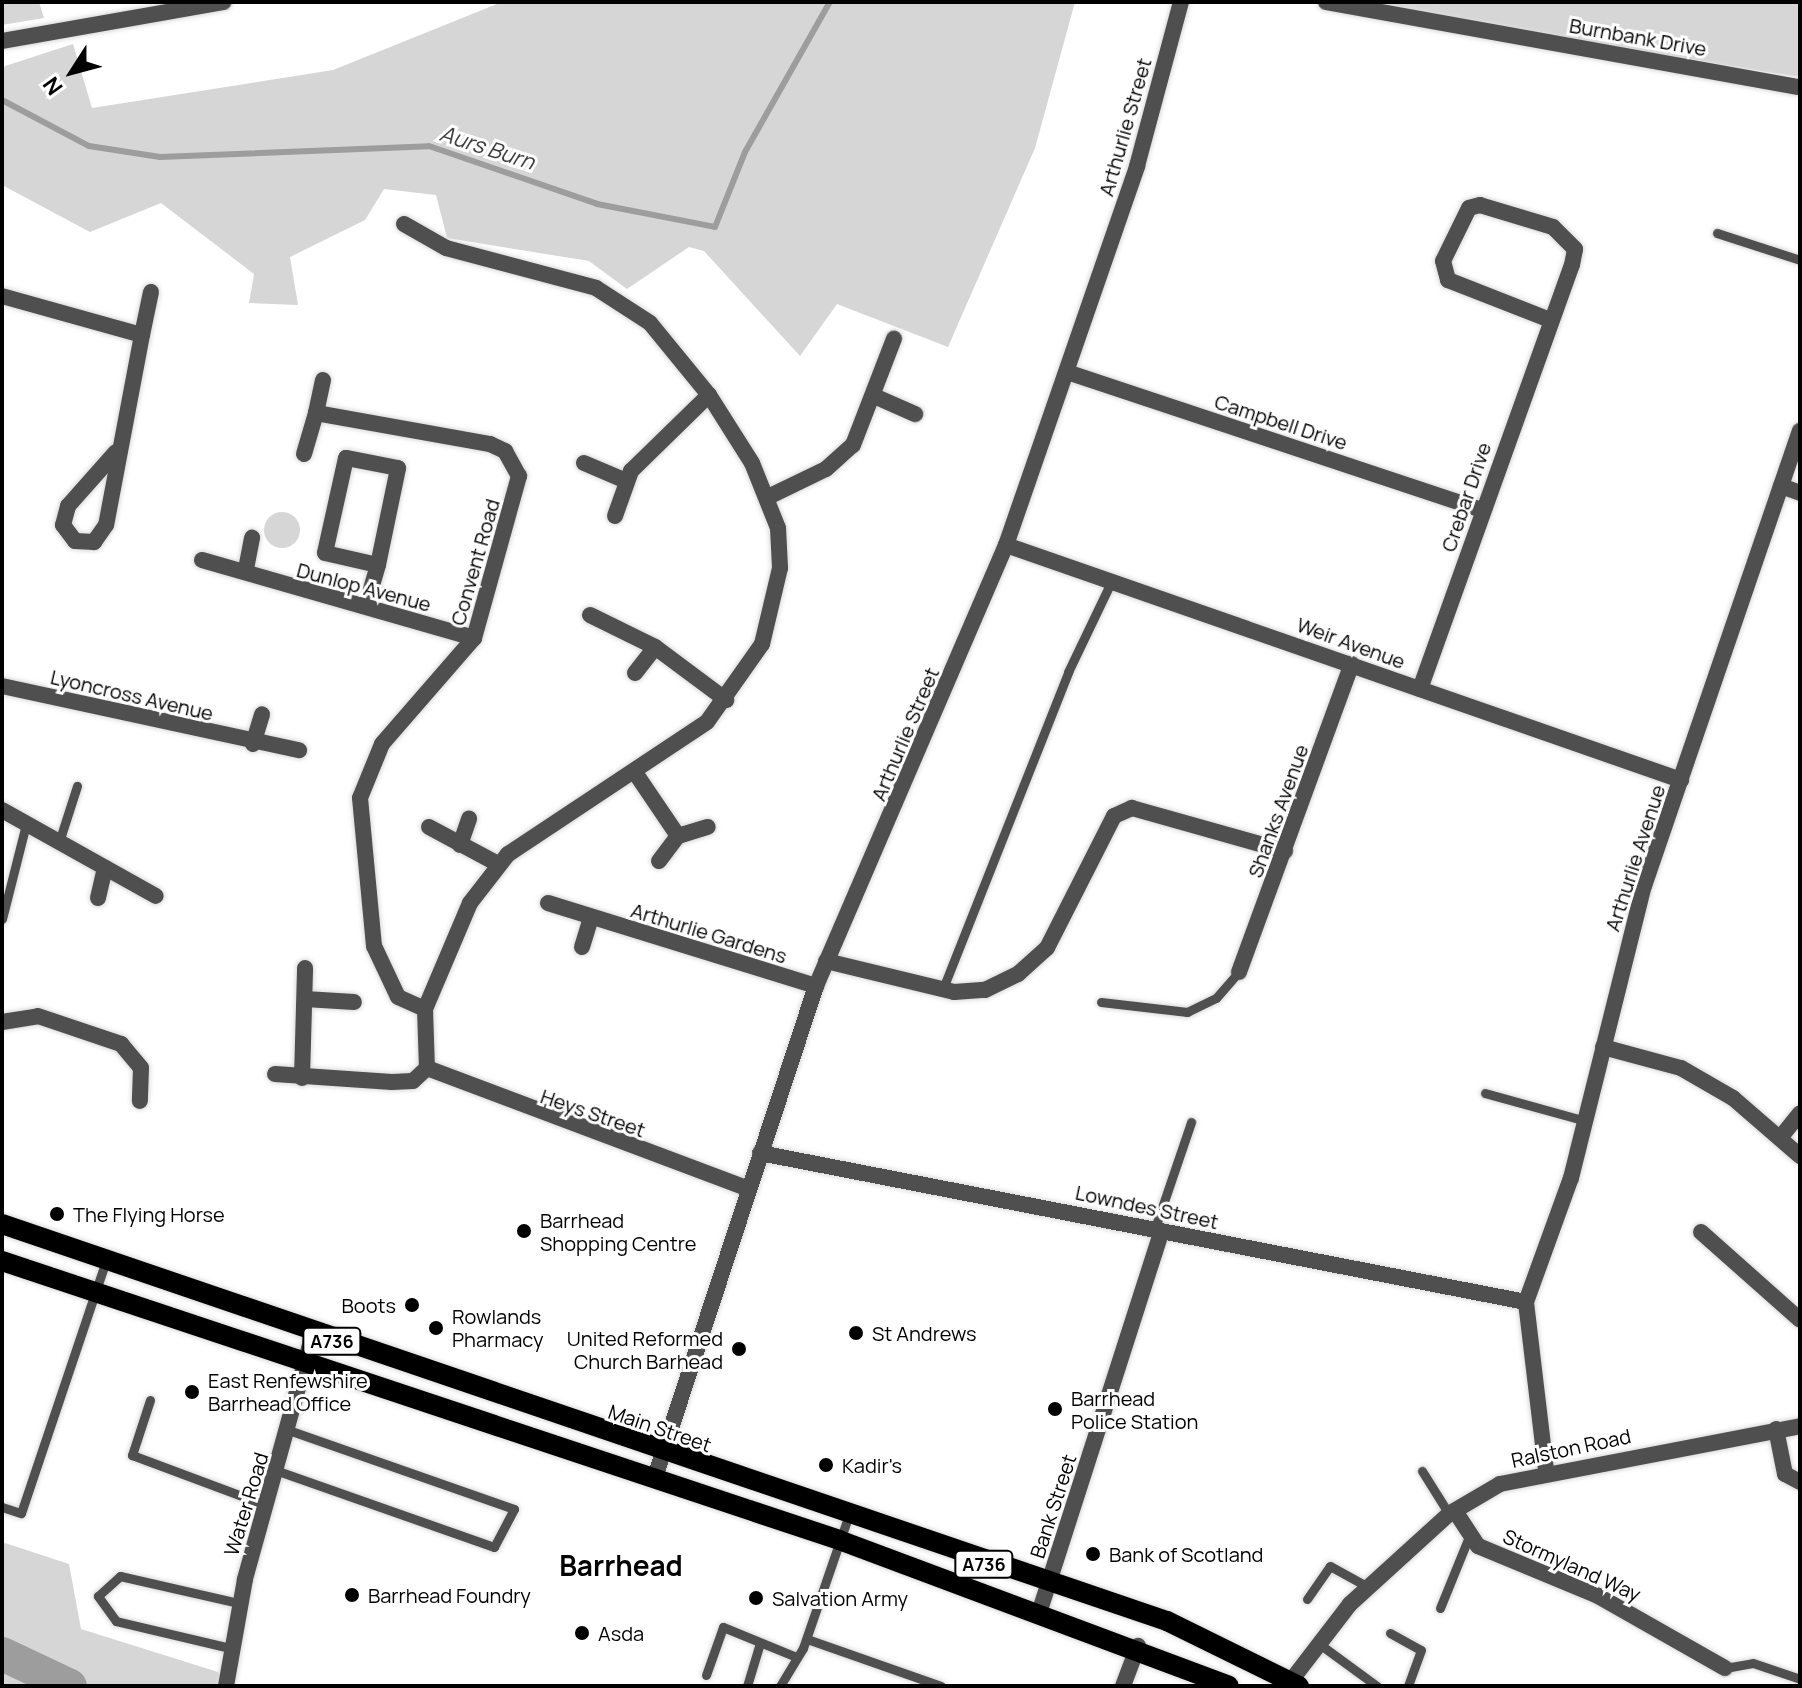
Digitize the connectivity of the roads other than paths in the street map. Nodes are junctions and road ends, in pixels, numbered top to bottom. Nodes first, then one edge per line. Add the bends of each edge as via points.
1 (224, 2) edge
2 (1181, 2) edge
3 (1326, 2) edge
4 (2, 41) edge
5 (1800, 87) edge
6 (404, 224) dead end
7 (1717, 233) dead end
8 (1800, 260) edge
9 (151, 292) dead end
10 (2, 296) edge
11 (1550, 320) junction
12 (142, 335) junction
13 (894, 339) dead end
14 (1067, 372) junction
15 (323, 380) dead end
16 (709, 395) junction
17 (874, 396) junction
18 (316, 413) junction
19 (915, 414) dead end
20 (1800, 431) edge
21 (116, 452) junction
22 (304, 454) dead end
23 (584, 463) dead end
24 (624, 480) junction
25 (1781, 486) junction
26 (1800, 493) edge
27 (768, 497) junction
28 (1483, 510) junction
29 (615, 516) dead end
30 (252, 538) dead end
31 (1006, 545) junction
32 (202, 560) dead end
33 (378, 565) junction
34 (246, 569) junction
35 (1112, 580) junction
36 (366, 606) junction
37 (590, 615) dead end
38 (474, 638) junction
39 (655, 647) junction
40 (1352, 664) junction
41 (635, 673) dead end
42 (2, 686) edge
43 (1420, 689) junction
44 (726, 700) junction
45 (262, 714) dead end
46 (253, 744) junction
47 (299, 750) dead end
48 (634, 771) junction
49 (1681, 780) junction
50 (77, 786) dead end
51 (2, 810) edge
52 (469, 819) dead end
53 (26, 824) junction
54 (429, 827) dead end
55 (708, 827) dead end
56 (678, 836) junction
57 (59, 842) junction
58 (460, 845) junction
59 (1285, 851) junction
60 (659, 861) dead end
61 (498, 864) junction
62 (105, 868) junction
63 (156, 896) dead end
64 (98, 898) dead end
65 (548, 903) dead end
66 (591, 917) junction
67 (2, 919) edge
68 (582, 947) dead end
69 (826, 961) junction
70 (305, 968) dead end
71 (1239, 972) joint
72 (816, 986) junction
73 (942, 991) junction
74 (305, 999) junction
75 (354, 1002) dead end
76 (1101, 1002) dead end
77 (425, 1009) junction
78 (2, 1022) edge
79 (1603, 1047) junction
80 (427, 1068) junction
81 (275, 1074) dead end
82 (302, 1078) junction
83 (1485, 1093) dead end
84 (140, 1101) dead end
85 (1800, 1113) edge
86 (1586, 1121) junction
87 (1191, 1122) dead end
88 (1780, 1138) junction
89 (760, 1153) junction
90 (1800, 1156) edge
91 (749, 1189) junction
92 (2, 1224) edge
93 (1158, 1229) junction
94 (1701, 1232) dead end
95 (106, 1260) junction
96 (2, 1261) edge
97 (96, 1291) junction
98 (1526, 1302) junction
99 (1800, 1320) edge
100 (313, 1334) junction
101 (306, 1360) junction
102 (150, 1400) dead end
103 (1800, 1426) edge
104 (1776, 1429) junction
105 (288, 1430) junction
106 (663, 1455) junction
107 (1546, 1470) junction
108 (278, 1471) junction
109 (1422, 1471) dead end
110 (655, 1477) junction
111 (1800, 1482) edge
112 (266, 1505) junction
113 (2, 1507) edge
114 (1452, 1512) junction
115 (848, 1517) junction
116 (1470, 1534) junction
117 (839, 1540) junction
118 (1047, 1586) junction
119 (1368, 1587) junction
120 (1307, 1599) dead end
121 (239, 1603) junction
122 (1440, 1608) dead end
123 (1040, 1610) junction
124 (1390, 1633) dead end
125 (807, 1639) junction
126 (760, 1643) junction
127 (1318, 1643) junction
128 (1138, 1646) junction
129 (230, 1648) junction
130 (794, 1656) junction
131 (1725, 1668) joint
132 (706, 1675) dead end
133 (1800, 1679) edge
134 (1292, 1684) edge
135 (226, 1686) edge
136 (747, 1686) edge
137 (780, 1686) edge
138 (941, 1686) edge
139 (1123, 1686) edge
140 (1229, 1686) edge
141 (1377, 1686) edge
142 (1408, 1686) edge

1 - 4 street
2 - 14 street, Arthurlie Street via 1137,166
3 - 5 street, Burnbank Drive
6 - 16 street via 446,248 596,288 650,323
7 - 8 lane
9 - 12 street
10 - 12 street
11 - 11 street, Crebar Drive via 1573,257 1568,236 1480,205 1469,208 1443,261 1448,280
11 - 28 street, Crebar Drive
12 - 21 street
13 - 17 street
14 - 28 street, Campbell Drive
14 - 31 street, Arthurlie Street
15 - 18 street
16 - 24 street
16 - 27 street
17 - 19 street
17 - 27 street via 839,459
18 - 22 street
18 - 38 street, Convent Road via 490,444 514,463 518,486
20 - 25 street, Arthurlie Avenue
21 - 21 street via 106,525 94,542 75,541 63,525 68,506
23 - 24 street
24 - 29 street
25 - 26 street
25 - 49 street, Arthurlie Avenue
27 - 44 street via 778,528 775,606 744,678
28 - 43 street, Crebar Drive
30 - 34 street
31 - 35 street, Weir Avenue
31 - 69 street, Arthurlie Street
32 - 34 street, Dunlop Avenue
33 - 33 street via 398,468 346,458 325,553
33 - 36 street
34 - 36 street, Dunlop Avenue
35 - 40 street, Weir Avenue
35 - 73 lane via 1068,672
36 - 38 street, Dunlop Avenue
37 - 39 street
38 - 77 street, Convent Road via 382,744 360,798 374,946 398,997
39 - 41 street
39 - 44 street
40 - 43 street, Weir Avenue
40 - 59 street, Shanks Avenue
42 - 46 street, Lyoncross Avenue
43 - 49 street, Weir Avenue
44 - 48 street via 707,722
45 - 46 street
46 - 47 street, Lyoncross Avenue
48 - 56 street
48 - 61 street
49 - 79 street, Arthurlie Avenue via 1644,886
50 - 57 lane
51 - 53 street
52 - 58 street
53 - 57 street
53 - 67 lane
54 - 58 street
55 - 56 street
56 - 60 street
57 - 62 street
58 - 61 street
59 - 71 street, Shanks Avenue
59 - 73 street via 1132,808 1114,816 1095,846 1047,948 1018,974 985,990
61 - 77 street via 470,903
62 - 63 street
62 - 64 street
65 - 66 street, Arthurlie Gardens
66 - 68 street
66 - 72 street, Arthurlie Gardens
69 - 72 street, Arthurlie Street
69 - 73 street
70 - 74 street
71 - 76 lane via 1216,998 1187,1012
72 - 89 street, Arthurlie Street
74 - 75 street
74 - 82 street
77 - 80 street
78 - 84 street via 38,1016 121,1044 141,1068
79 - 86 street, Arthurlie Avenue
79 - 88 street via 1681,1068
80 - 82 street via 413,1081
80 - 91 street, Heys Street
81 - 82 street
83 - 86 lane
85 - 88 street
86 - 98 street, Arthurlie Avenue
87 - 93 lane
88 - 90 street
89 - 91 street, Arthurlie Street
89 - 93 street, Lowndes Street
91 - 106 street, Arthurlie Street
92 - 95 main road, Main Street / A736
93 - 98 street, Lowndes Street
93 - 118 street, Bank Street
94 - 99 street
95 - 97 lane
95 - 100 main road, Main Street / A736
96 - 97 main road, A736
97 - 101 main road, A736
97 - 113 lane via 21,1513
98 - 107 street
100 - 101 street, Water Road
100 - 106 main road, Main Street / A736
101 - 105 street, Water Road
101 - 110 main road, A736
102 - 112 lane via 132,1455
103 - 104 street, Ralston Road
104 - 107 street, Ralston Road
104 - 111 street via 1785,1474
105 - 108 street, Water Road
105 - 108 lane via 514,1509 494,1547
106 - 110 street, Arthurlie Street
106 - 115 main road, Main Street / A736
107 - 114 street, Ralston Road via 1500,1484
108 - 112 street, Water Road
109 - 114 lane
110 - 117 main road, A736
112 - 121 street, Water Road
114 - 116 street, Stormyland Way
114 - 119 street, Ralston Road
115 - 117 lane
115 - 118 main road, Main Street / A736
116 - 122 lane
116 - 131 street, Stormyland Way via 1478,1546 1657,1625 1667,1642
117 - 123 main road, A736
117 - 125 lane
118 - 123 street, Bank Street
118 - 134 main road, Main Street / A736 via 1167,1621
119 - 120 lane via 1330,1566
119 - 127 street, Ralston Road
121 - 129 street, Water Road
121 - 129 lane via 120,1576 98,1596 116,1621
123 - 128 main road, A736
124 - 142 lane via 1421,1650
125 - 130 lane
125 - 138 lane
126 - 130 lane
126 - 132 lane via 723,1627
126 - 136 lane
127 - 134 street, Ralston Road
127 - 141 lane
128 - 139 street
128 - 140 main road, A736
129 - 135 street, Water Road
130 - 137 lane
131 - 133 lane via 1753,1663

